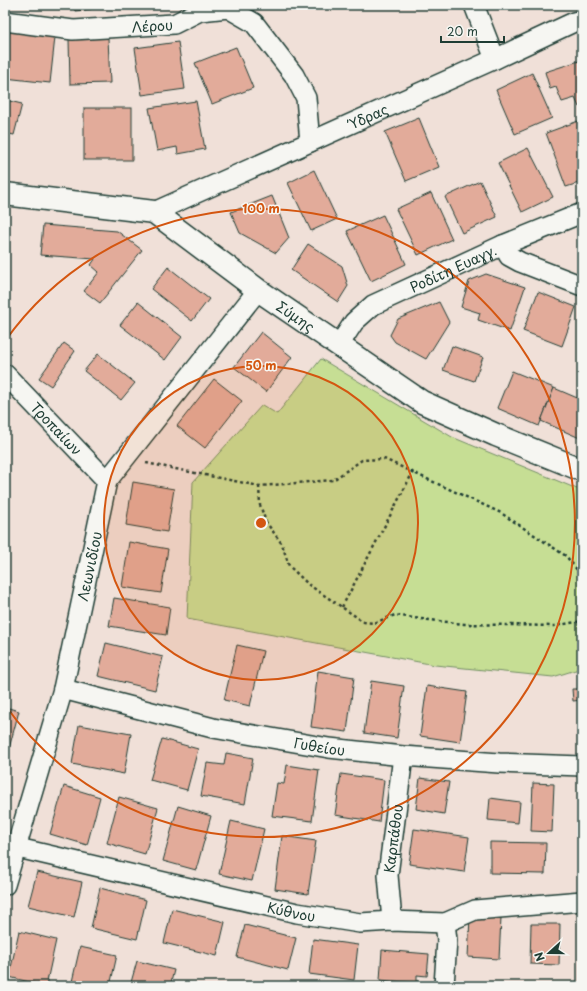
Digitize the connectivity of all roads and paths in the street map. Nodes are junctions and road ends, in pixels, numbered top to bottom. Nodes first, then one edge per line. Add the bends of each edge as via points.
1 (474, 5) edge
2 (582, 20) edge
3 (5, 21) edge
4 (495, 60) junction
5 (310, 142) junction
6 (5, 194) edge
7 (154, 212) junction
8 (582, 213) edge
9 (503, 245) junction
10 (582, 286) edge
11 (258, 290) junction
12 (339, 345) junction
13 (5, 378) edge
14 (124, 459) junction
15 (582, 470) edge
16 (413, 472) junction
17 (107, 481) junction
18 (259, 486) junction
19 (582, 576) edge
20 (342, 607) junction
21 (582, 621) edge
22 (63, 689) junction
23 (403, 756) junction
24 (582, 766) edge
25 (11, 847) edge
26 (5, 885) edge
27 (582, 901) edge
28 (392, 921) junction
29 (445, 924) junction
30 (444, 986) edge

1 - 4 street
2 - 4 street, Ύδρας
3 - 5 street, Λέρου via 73,30 174,24 200,11 228,8 254,23 294,75 306,98
4 - 5 street, Ύδρας
5 - 7 street, Ύδρας
6 - 7 street, Σύμης
7 - 11 street, Σύμης
8 - 9 street, Ροδίτη Ευαγγ.
9 - 10 street via 509,256 520,262
9 - 12 street, Ροδίτη Ευαγγ. via 373,305 354,322
11 - 12 street, Σύμης
11 - 14 street, Λεωνιδίου
12 - 15 street, Σύμης via 422,402
13 - 17 street, Τροπαίων
14 - 17 street, Λεωνιδίου
14 - 18 path
16 - 18 path via 384,459 362,460 333,480
16 - 19 path via 501,513 566,556
16 - 20 path
17 - 22 street, Λεωνιδίου
18 - 20 path via 260,505 266,522 282,544 289,566 309,585
20 - 21 path via 364,622 374,623 395,615 464,624 554,626
22 - 23 street, Γυθείου via 213,728 329,748
22 - 25 street, Λεωνιδίου
23 - 24 street, Γυθείου
23 - 28 street, Καρπάθου via 388,875
25 - 26 street, Λεωνιδίου
25 - 28 street, Κύθνου via 297,913 360,923
27 - 29 street, Κύθνου via 475,910
28 - 29 street, Κύθνου
29 - 30 street via 447,940

